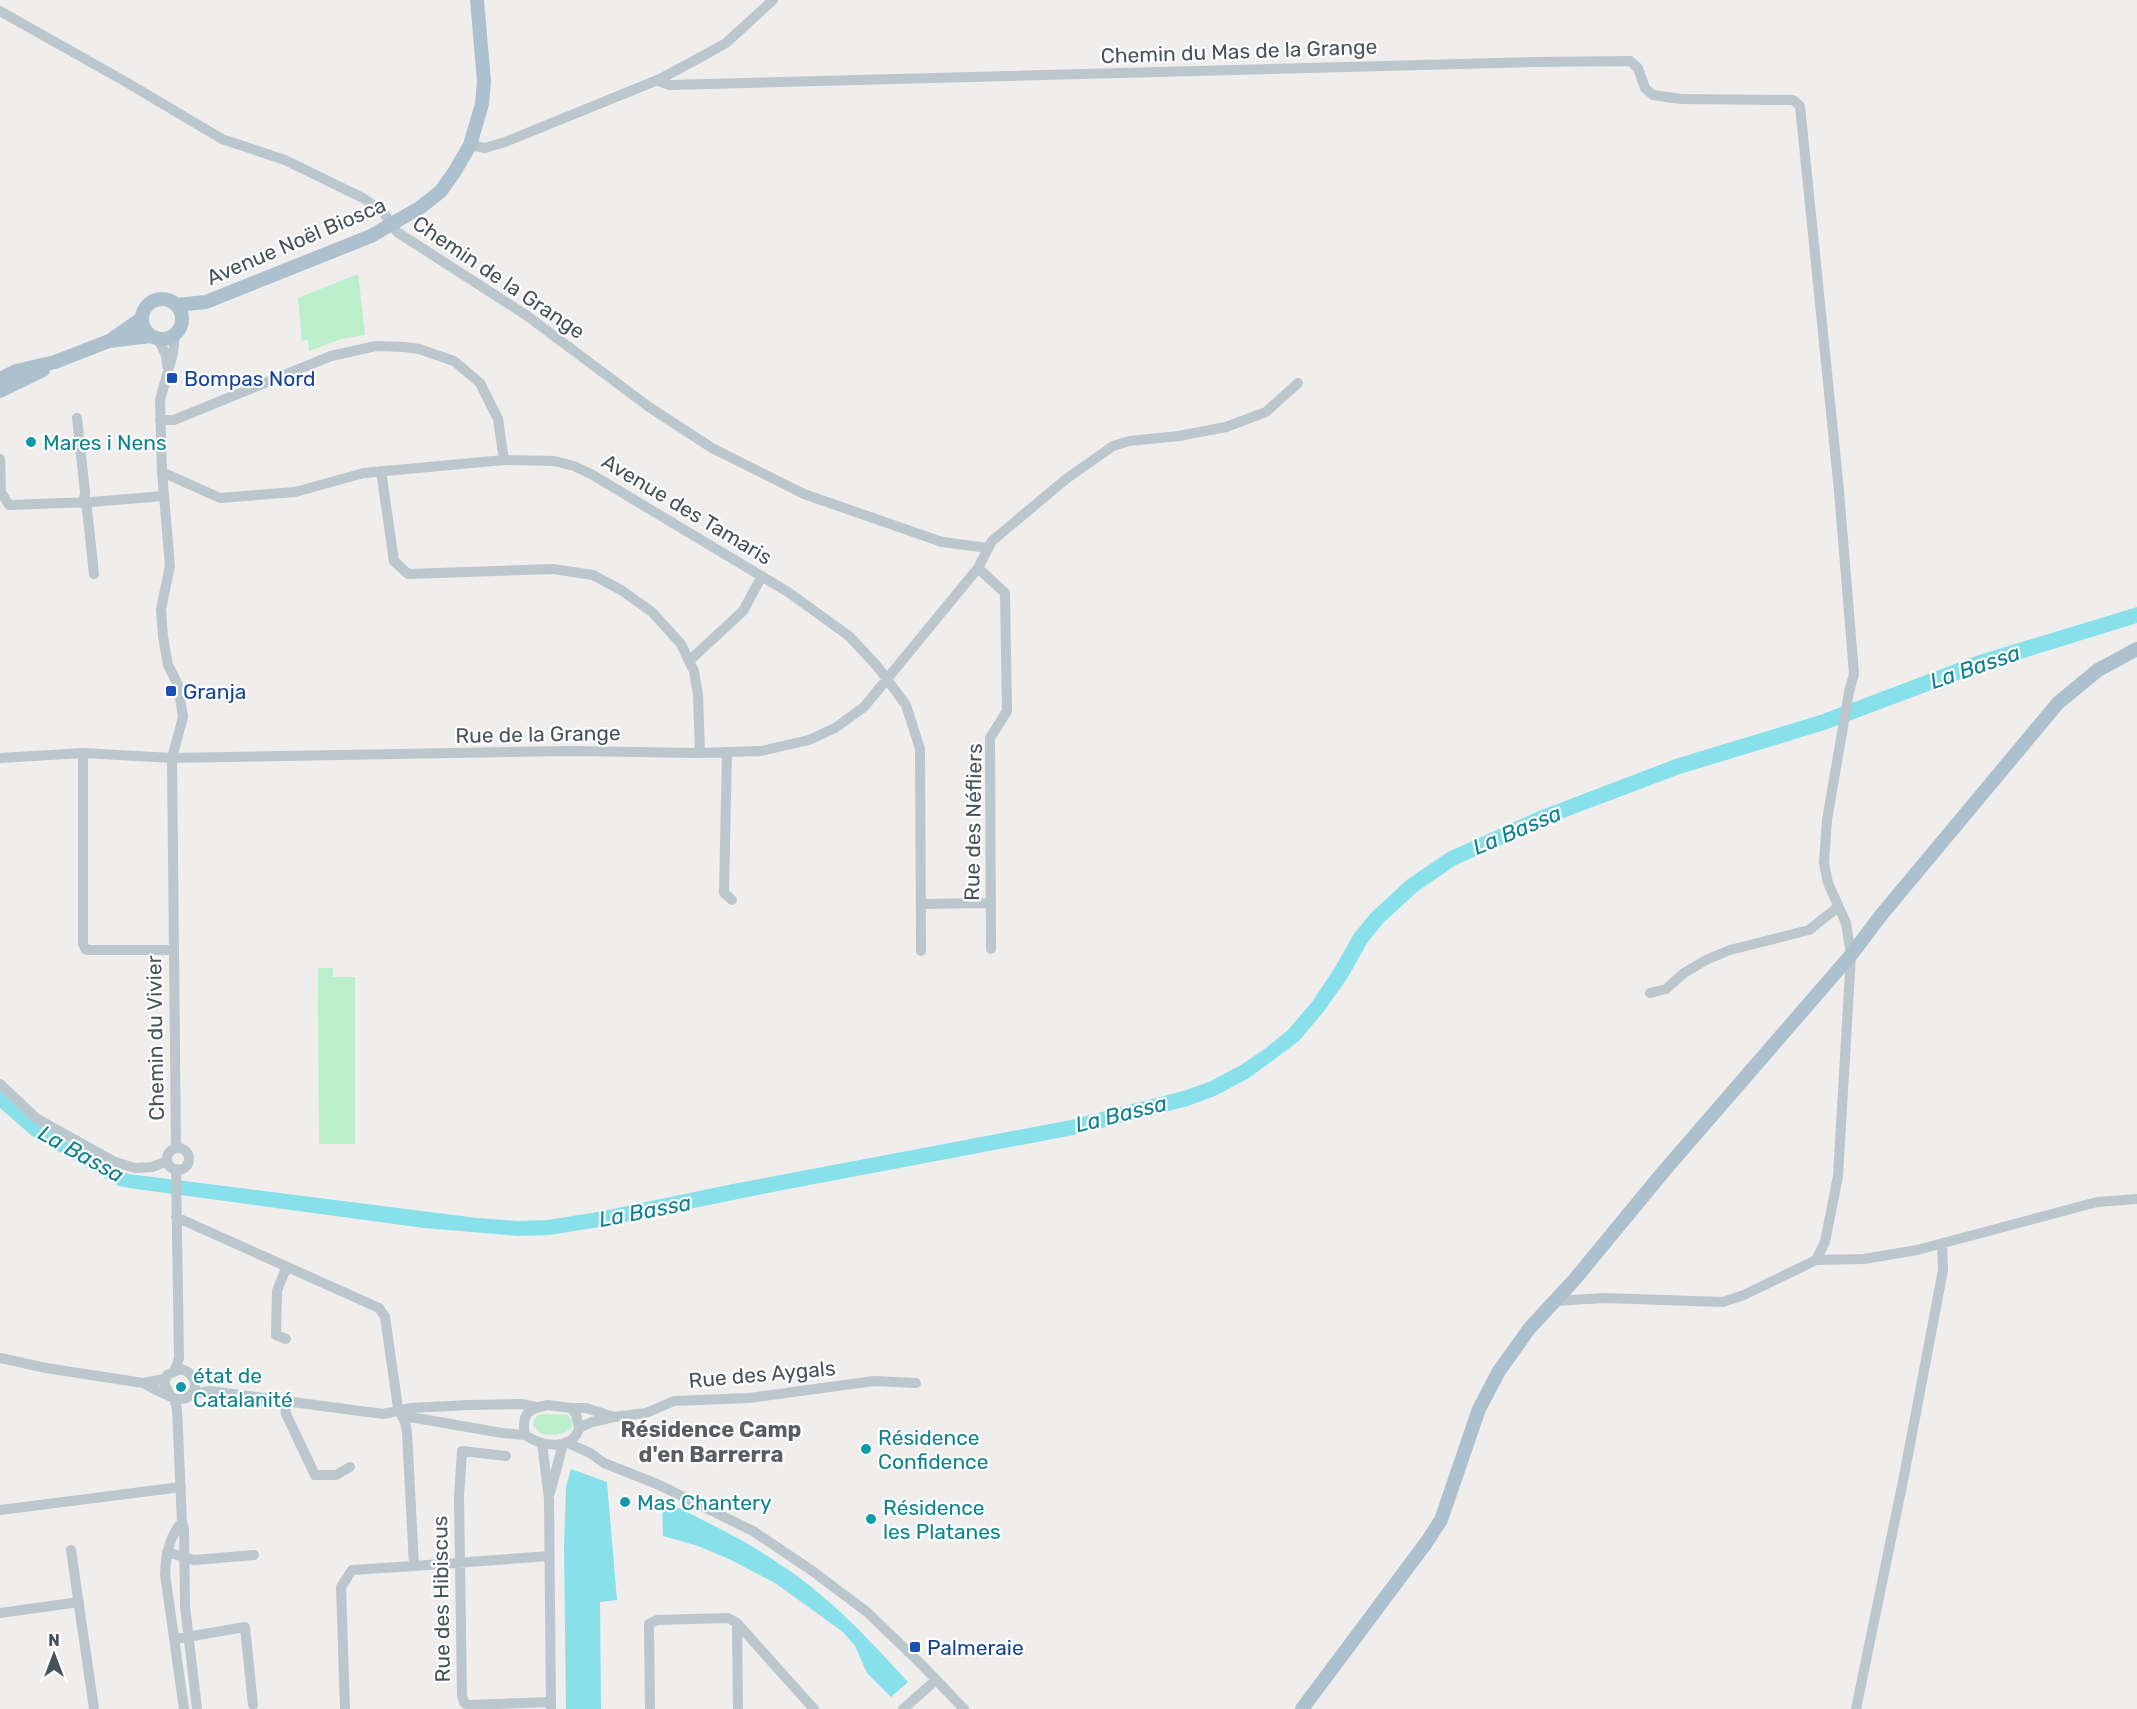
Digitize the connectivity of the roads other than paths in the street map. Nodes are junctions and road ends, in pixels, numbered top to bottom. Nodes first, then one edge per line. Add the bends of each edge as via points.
1 (477, 0) edge
2 (773, 0) edge
3 (0, 10) edge
4 (660, 79) junction
5 (470, 145) junction
6 (392, 224) junction
7 (206, 302) junction
8 (176, 305) junction
9 (141, 319) junction
10 (178, 330) junction
11 (154, 338) junction
12 (109, 341) junction
13 (55, 362) junction
14 (167, 370) junction
15 (0, 379) edge
16 (1298, 383) dead end
17 (0, 391) edge
18 (77, 418) dead end
19 (160, 420) junction
20 (0, 459) edge
21 (504, 460) junction
22 (381, 471) junction
23 (162, 472) junction
24 (164, 496) junction
25 (84, 501) junction
26 (988, 549) junction
27 (978, 568) junction
28 (94, 574) dead end
29 (762, 576) junction
30 (2137, 648) edge
31 (689, 661) junction
32 (888, 680) junction
33 (727, 752) junction
34 (83, 753) junction
35 (700, 753) junction
36 (0, 758) edge
37 (172, 758) junction
38 (732, 900) dead end
39 (991, 903) junction
40 (921, 904) junction
41 (1838, 908) junction
42 (991, 949) dead end
43 (173, 950) junction
44 (921, 951) dead end
45 (1851, 955) junction
46 (1650, 993) dead end
47 (0, 1084) edge
48 (176, 1148) junction
49 (173, 1169) junction
50 (2137, 1199) edge
51 (176, 1217) junction
52 (1942, 1244) junction
53 (1816, 1260) junction
54 (286, 1268) junction
55 (1555, 1301) junction
56 (286, 1339) dead end
57 (0, 1358) edge
58 (180, 1370) junction
59 (165, 1379) junction
60 (195, 1381) junction
61 (143, 1383) junction
62 (916, 1383) dead end
63 (210, 1391) junction
64 (179, 1399) junction
65 (285, 1402) junction
66 (469, 1405) junction
67 (536, 1407) junction
68 (571, 1408) junction
69 (399, 1412) junction
70 (614, 1417) junction
71 (469, 1426) junction
72 (579, 1431) junction
73 (525, 1435) junction
74 (542, 1443) junction
75 (564, 1443) junction
76 (590, 1453) junction
77 (506, 1456) dead end
78 (350, 1467) dead end
79 (181, 1487) junction
80 (549, 1499) junction
81 (0, 1510) edge
82 (182, 1522) junction
83 (71, 1550) dead end
84 (167, 1552) junction
85 (254, 1555) dead end
86 (549, 1556) junction
87 (185, 1557) junction
88 (460, 1563) junction
89 (414, 1566) junction
90 (79, 1602) junction
91 (0, 1612) edge
92 (737, 1623) junction
93 (188, 1637) junction
94 (175, 1639) junction
95 (936, 1680) junction
96 (254, 1705) dead end
97 (551, 1706) edge
98 (94, 1709) edge
99 (184, 1709) edge
100 (197, 1709) edge
101 (345, 1709) edge
102 (650, 1709) edge
103 (738, 1709) edge
104 (814, 1709) edge
105 (903, 1709) edge
106 (964, 1709) edge
107 (1302, 1709) edge
108 (1856, 1709) edge

1 - 5 main road, Avenue Noël Biosca via 484,81
2 - 4 street via 726,43
3 - 6 street, Chemin de la Grange via 222,139 285,160 363,198
4 - 5 street via 505,142 485,148
4 - 41 street, Chemin du Mas de la Grange via 670,85 1630,61 1653,95 1793,100 1800,106 1854,674 1827,820 1824,862
5 - 6 main road, Avenue Noël Biosca via 441,191
6 - 7 main road, Avenue Noël Biosca
6 - 26 street, Chemin de la Grange via 397,232 526,315 649,407 712,448 804,494 942,542
7 - 8 main road
7 - 10 main road
8 - 9 main road via 164,299 151,302
8 - 10 main road via 181,313
9 - 11 main road via 142,326
9 - 12 main road
10 - 11 main road via 164,339
10 - 14 street, Chemin du Vivier
11 - 12 main road
11 - 14 street via 166,355
12 - 13 main road
13 - 15 main road
13 - 17 main road
14 - 19 street, Chemin du Vivier
16 - 26 street, Rue de la Grange via 1266,412 1226,427 1113,446 1066,479 992,541
18 - 25 street
19 - 21 street via 174,420 331,356 376,346 405,347 454,361 480,383 498,419
19 - 23 street, Chemin du Vivier
20 - 25 street via 1,492 9,505
21 - 22 street, Avenue des Tamaris
21 - 29 street, Avenue des Tamaris via 544,460 574,466
22 - 23 street, Avenue des Tamaris via 339,478 295,492 220,498
22 - 31 street via 394,561 408,573 554,569 593,575 651,612 681,644
23 - 24 street, Chemin du Vivier
24 - 25 street
24 - 37 street, Chemin du Vivier via 170,566 162,609 163,637 183,717
25 - 28 street
26 - 27 street, Rue de la Grange
27 - 32 street, Rue de la Grange
27 - 39 street, Rue des Néfliers via 1005,593 1007,711 990,738
29 - 31 street via 743,611
29 - 32 street, Avenue des Tamaris via 849,636
30 - 45 main road via 2098,670 2058,703
31 - 35 street via 698,695
32 - 33 street, Rue de la Grange via 864,707 835,728 809,740 761,751
32 - 40 street, Avenue des Tamaris via 906,705 920,749
33 - 35 street, Rue de la Grange
33 - 38 street via 724,893
34 - 36 street, Rue de la Grange
34 - 37 street, Rue de la Grange
34 - 43 street via 83,944 86,950
35 - 37 street, Rue de la Grange via 564,751
37 - 43 street, Chemin du Vivier
39 - 40 street
39 - 42 street, Rue des Néfliers
40 - 44 street, Avenue des Tamaris
41 - 45 street via 1846,923
41 - 46 street via 1809,930 1730,950 1684,973 1666,989
43 - 48 street, Chemin du Vivier
45 - 53 street via 1838,1176 1825,1242
45 - 55 main road
47 - 49 street via 36,1118 115,1162 135,1168
48 - 49 street via 170,1152
48 - 49 street via 185,1151 188,1160 184,1167
49 - 51 street
50 - 52 street via 2097,1202
51 - 54 street
51 - 58 street
52 - 53 street via 1864,1259
52 - 108 street via 1943,1270
53 - 55 street via 1723,1302 1604,1298
54 - 56 street via 277,1291 276,1335
54 - 69 street via 379,1308 385,1317
55 - 107 main road via 1529,1329 1494,1380 1479,1409 1441,1520
57 - 61 street
58 - 59 street
58 - 60 street via 189,1372
59 - 61 street
59 - 64 street via 165,1388
60 - 63 street
60 - 64 street via 195,1386
61 - 64 street
62 - 70 street, Rue des Aygals via 874,1382 748,1398 674,1401 646,1413
63 - 64 street
63 - 65 street
64 - 79 street
65 - 69 street via 383,1414
65 - 78 street via 286,1414 315,1475 336,1475
66 - 67 street
66 - 69 street
66 - 71 street
67 - 68 street
67 - 73 street via 525,1418
68 - 70 street, Rue des Aygals via 586,1408
68 - 72 street
69 - 71 street
69 - 89 street via 407,1432
70 - 72 street, Rue des Aygals via 592,1422
71 - 73 street
72 - 75 street
72 - 76 street
73 - 74 street
74 - 75 street
74 - 80 street
75 - 76 street
75 - 80 street
76 - 95 street via 760,1536 867,1612
77 - 88 street, Rue des Hibiscus via 462,1451
79 - 81 street
79 - 82 street
80 - 86 street
82 - 84 street
82 - 87 street
83 - 90 street
84 - 87 street
84 - 94 street via 165,1574
85 - 87 street via 195,1560
86 - 88 street
86 - 97 street
87 - 93 street
88 - 89 street
88 - 97 street, Rue des Hibiscus via 464,1702
89 - 101 street via 352,1570 341,1587
90 - 91 street
90 - 98 street
92 - 102 street via 728,1618 657,1620 649,1624
92 - 103 street
92 - 104 street
93 - 94 street
93 - 96 street via 245,1628
93 - 100 street
94 - 99 street
95 - 105 street
95 - 106 street

